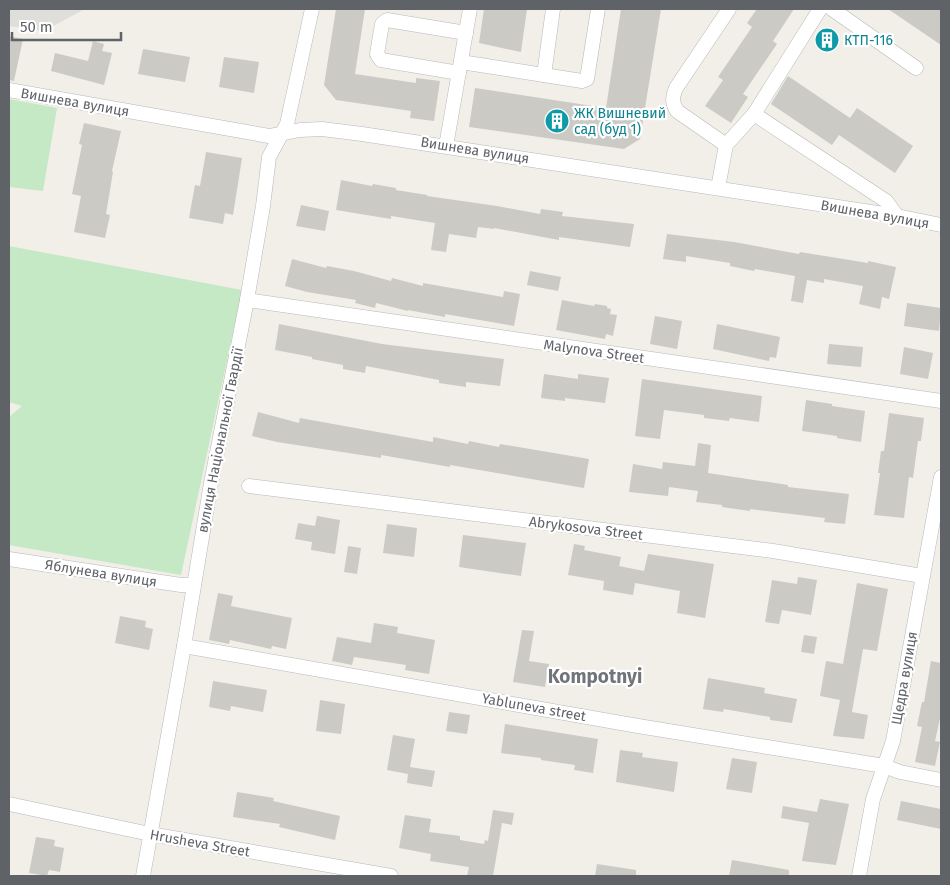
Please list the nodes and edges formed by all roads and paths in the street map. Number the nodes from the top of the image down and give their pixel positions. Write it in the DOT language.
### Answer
graph roads {
  1 [pos="312,9"];
  2 [pos="470,9"];
  3 [pos="553,9"];
  4 [pos="598,9"];
  5 [pos="729,9"];
  6 [pos="820,9"];
  7 [pos="832,9"];
  8 [pos="466,33"];
  9 [pos="460,67"];
  10 [pos="916,68"];
  11 [pos="544,75"];
  12 [pos="9,90"];
  13 [pos="754,114"];
  14 [pos="282,135"];
  15 [pos="446,146"];
  16 [pos="726,146"];
  17 [pos="718,188"];
  18 [pos="896,216"];
  19 [pos="941,225"];
  20 [pos="248,300"];
  21 [pos="941,401"];
  22 [pos="941,477"];
  23 [pos="249,486"];
  24 [pos="9,559"];
  25 [pos="922,576"];
  26 [pos="194,585"];
  27 [pos="184,646"];
  28 [pos="884,766"];
  29 [pos="941,780"];
  30 [pos="9,804"];
  31 [pos="150,834"];
  32 [pos="142,876"];
  33 [pos="392,876"];
  34 [pos="859,876"];
  1 -- 14 [label="street, вулиця Національної Гвардії"];
  2 -- 8 [label="street"];
  3 -- 11 [label="street"];
  4 -- 11 [label="street"];
  5 -- 16 [label="street"];
  6 -- 13 [label="street"];
  7 -- 10 [label="street"];
  8 -- 9 [label="street"];
  8 -- 9 [label="street"];
  9 -- 11 [label="street"];
  9 -- 15 [label="street"];
  12 -- 14 [label="street, Вишнева вулиця"];
  13 -- 16 [label="street"];
  13 -- 18 [label="street"];
  14 -- 15 [label="street, Вишнева вулиця"];
  14 -- 20 [label="street, вулиця Національної Гвардії"];
  15 -- 17 [label="street, Вишнева вулиця"];
  16 -- 17 [label="street"];
  17 -- 18 [label="street, Вишнева вулиця"];
  18 -- 19 [label="street, Вишнева вулиця"];
  20 -- 21 [label="street, Malynova Street"];
  20 -- 26 [label="street, вулиця Національної Гвардії"];
  22 -- 25 [label="street, Щедра вулиця"];
  23 -- 25 [label="street, Abrykosova Street"];
  24 -- 26 [label="street, Яблунева вулиця"];
  25 -- 28 [label="street, Щедра вулиця"];
  26 -- 27 [label="street, вулиця Національної Гвардії"];
  27 -- 28 [label="street, Yabluneva street"];
  27 -- 31 [label="street, вулиця Національної Гвардії"];
  28 -- 29 [label="street, Yabluneva street"];
  28 -- 34 [label="street, Щедра вулиця"];
  30 -- 31 [label="street, Hrusheva Street"];
  31 -- 32 [label="street, вулиця Національної Гвардії"];
  31 -- 33 [label="street, Hrusheva Street"];
}
